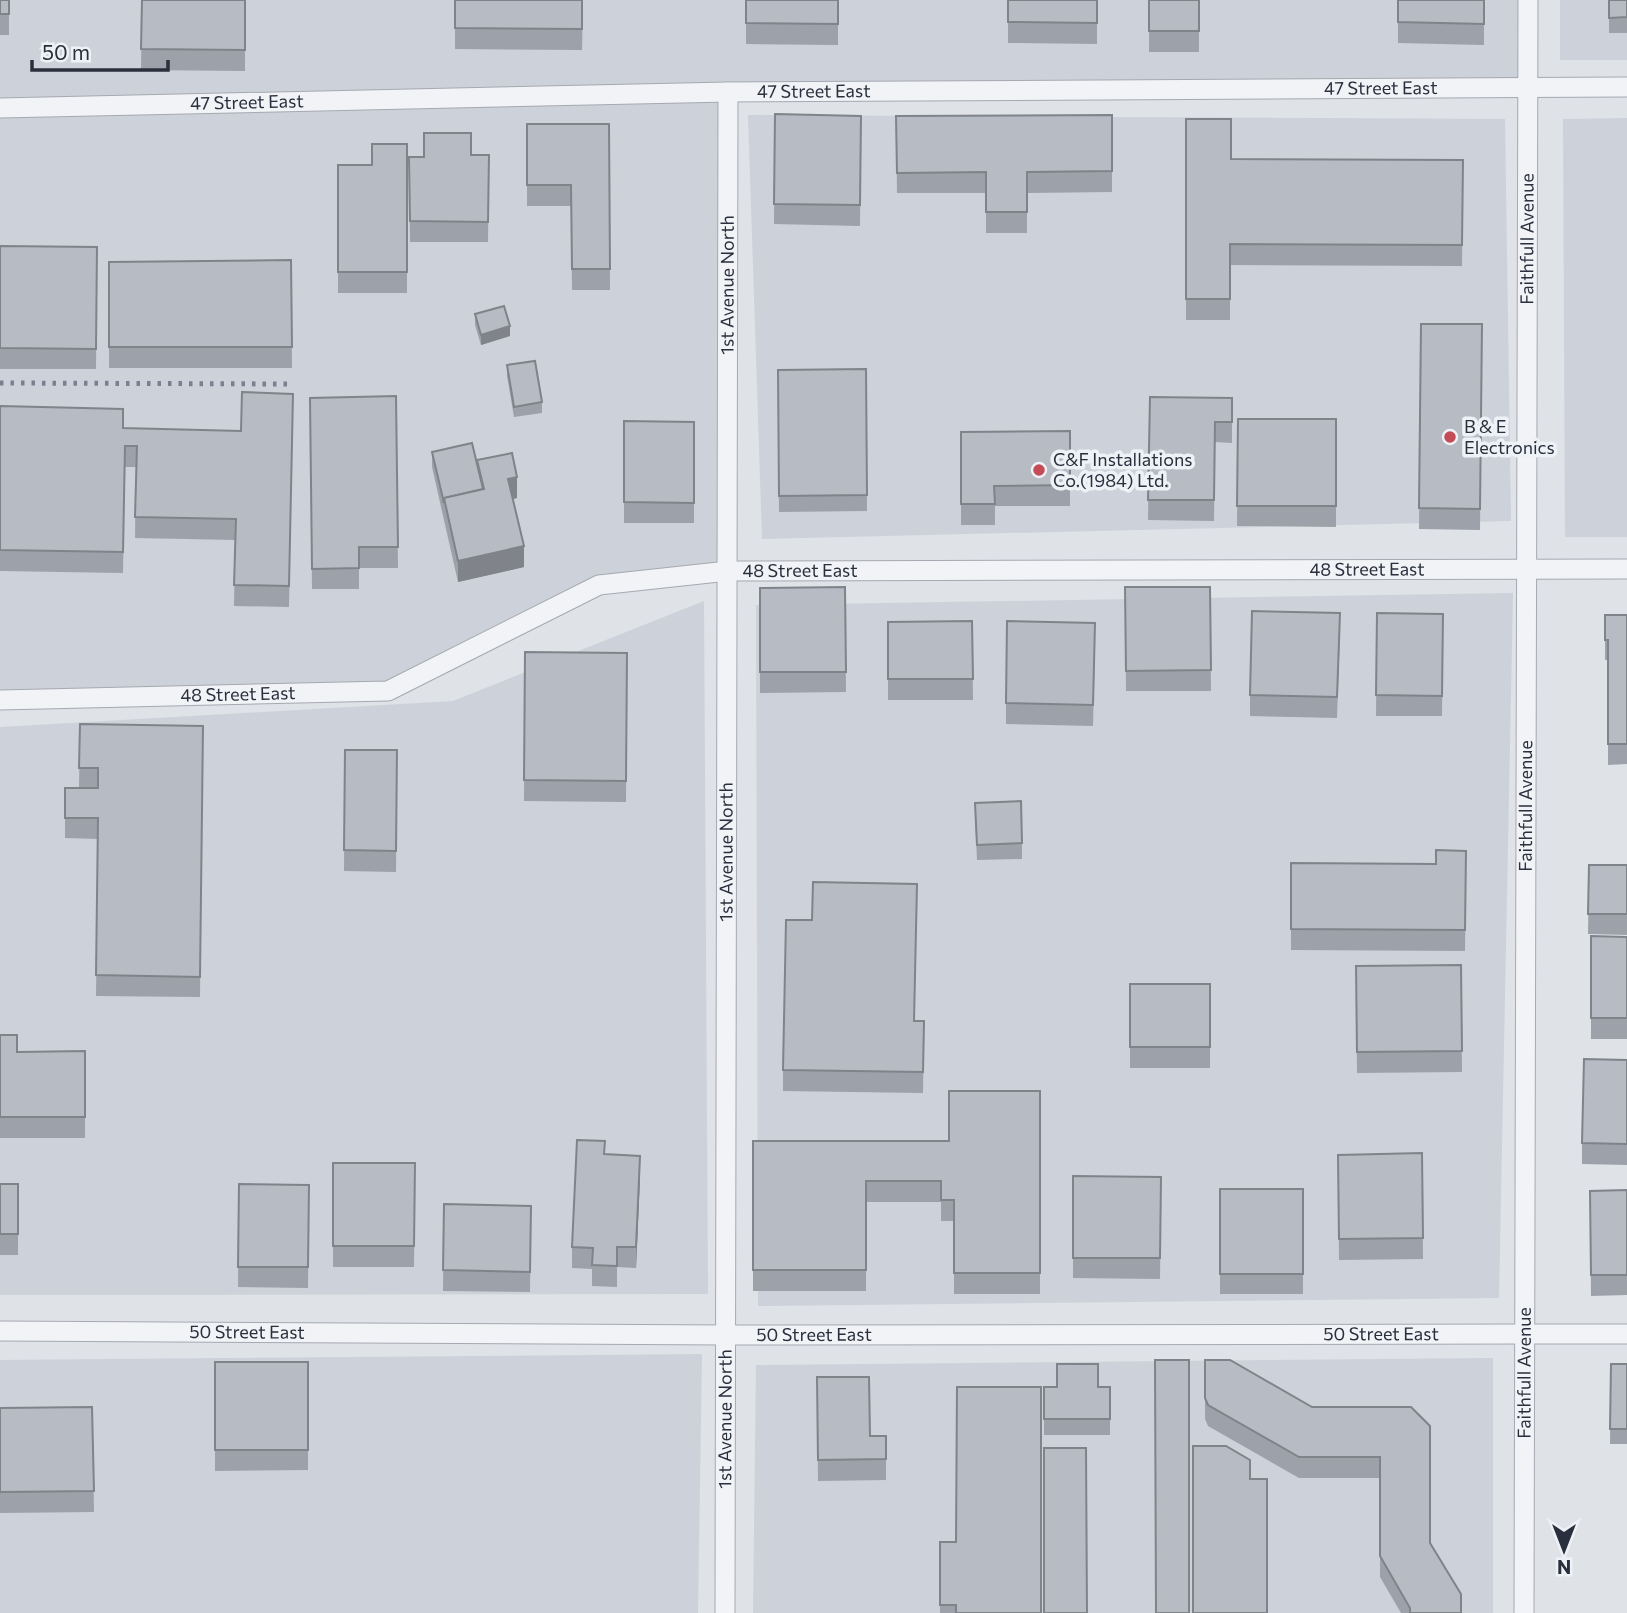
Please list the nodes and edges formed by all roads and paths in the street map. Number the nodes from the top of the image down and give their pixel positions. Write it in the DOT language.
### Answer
graph roads {
  1 [pos="1528,0"];
  2 [pos="1528,87"];
  3 [pos="1627,87"];
  4 [pos="728,92"];
  5 [pos="0,108"];
  6 [pos="1527,569"];
  7 [pos="1627,569"];
  8 [pos="728,571"];
  9 [pos="0,700"];
  10 [pos="0,1331"];
  11 [pos="1627,1334"];
  12 [pos="726,1335"];
  13 [pos="1525,1336"];
  14 [pos="725,1613"];
  15 [pos="1524,1613"];
  1 -- 2 [label="street, Faithfull Avenue"];
  2 -- 3 [label="street, 47 Street East"];
  2 -- 4 [label="street, 47 Street East"];
  2 -- 6 [label="street, Faithfull Avenue"];
  4 -- 5 [label="street, 47 Street East"];
  4 -- 8 [label="street, 1st Avenue North"];
  6 -- 7 [label="street, 48 Street East"];
  6 -- 8 [label="street, 48 Street East"];
  6 -- 13 [label="street, Faithfull Avenue"];
  8 -- 9 [label="street, 48 Street East"];
  8 -- 12 [label="street, 1st Avenue North"];
  10 -- 12 [label="street, 50 Street East"];
  11 -- 13 [label="street, 50 Street East"];
  12 -- 13 [label="street, 50 Street East"];
  12 -- 14 [label="street, 1st Avenue North"];
  13 -- 15 [label="street, Faithfull Avenue"];
}
